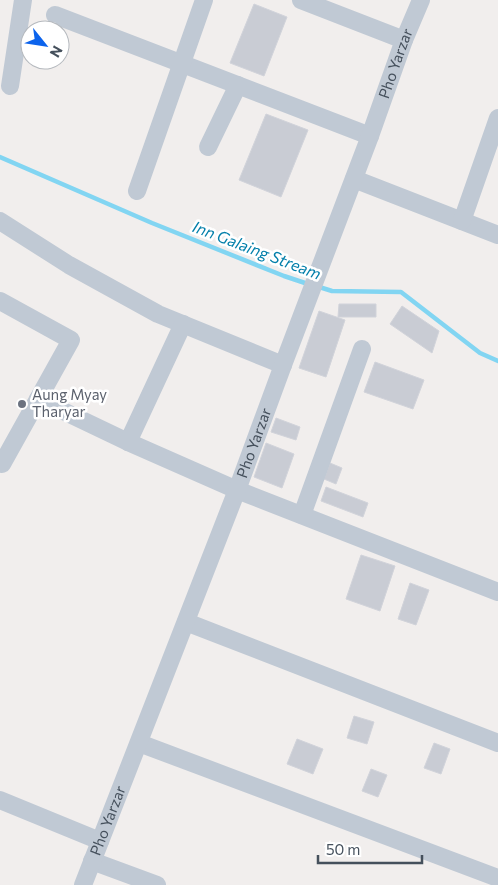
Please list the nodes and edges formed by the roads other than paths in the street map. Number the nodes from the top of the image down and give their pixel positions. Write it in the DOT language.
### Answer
graph roads {
  1 [pos="23,0"];
  2 [pos="204,0"];
  3 [pos="301,0"];
  4 [pos="421,0"];
  5 [pos="55,15"];
  6 [pos="404,40"];
  7 [pos="182,64"];
  8 [pos="238,85"];
  9 [pos="10,86"];
  10 [pos="498,118"];
  11 [pos="370,136"];
  12 [pos="208,148"];
  13 [pos="354,179"];
  14 [pos="136,191"];
  15 [pos="0,221"];
  16 [pos="462,221"];
  17 [pos="498,235"];
  18 [pos="0,301"];
  19 [pos="184,324"];
  20 [pos="362,349"];
  21 [pos="283,365"];
  22 [pos="38,399"];
  23 [pos="128,442"];
  24 [pos="0,463"];
  25 [pos="237,490"];
  26 [pos="302,515"];
  27 [pos="498,592"];
  28 [pos="186,622"];
  29 [pos="139,743"];
  30 [pos="498,743"];
  31 [pos="0,800"];
  32 [pos="100,841"];
  33 [pos="92,861"];
  34 [pos="498,878"];
  35 [pos="83,885"];
  36 [pos="157,885"];
  1 -- 9 [label="street"];
  2 -- 7 [label="street"];
  3 -- 6 [label="street"];
  4 -- 6 [label="street, Pho Yarzar"];
  5 -- 7 [label="street"];
  6 -- 11 [label="street, Pho Yarzar"];
  7 -- 8 [label="street"];
  7 -- 14 [label="street"];
  8 -- 11 [label="street"];
  8 -- 12 [label="street"];
  10 -- 16 [label="street"];
  11 -- 13 [label="street, Pho Yarzar"];
  13 -- 16 [label="street"];
  13 -- 21 [label="street, Pho Yarzar"];
  15 -- 19 [label="street"];
  16 -- 17 [label="street"];
  18 -- 22 [label="street"];
  19 -- 21 [label="street"];
  19 -- 23 [label="street"];
  20 -- 26 [label="street"];
  21 -- 25 [label="street, Pho Yarzar"];
  22 -- 23 [label="street"];
  22 -- 24 [label="street"];
  23 -- 25 [label="street"];
  25 -- 26 [label="street"];
  25 -- 28 [label="street, Pho Yarzar"];
  26 -- 27 [label="street"];
  28 -- 29 [label="street, Pho Yarzar"];
  28 -- 30 [label="street"];
  29 -- 32 [label="street, Pho Yarzar"];
  29 -- 34 [label="street"];
  31 -- 32 [label="street"];
  32 -- 33 [label="street, Pho Yarzar"];
  33 -- 35 [label="street, Pho Yarzar"];
  33 -- 36 [label="street"];
}
